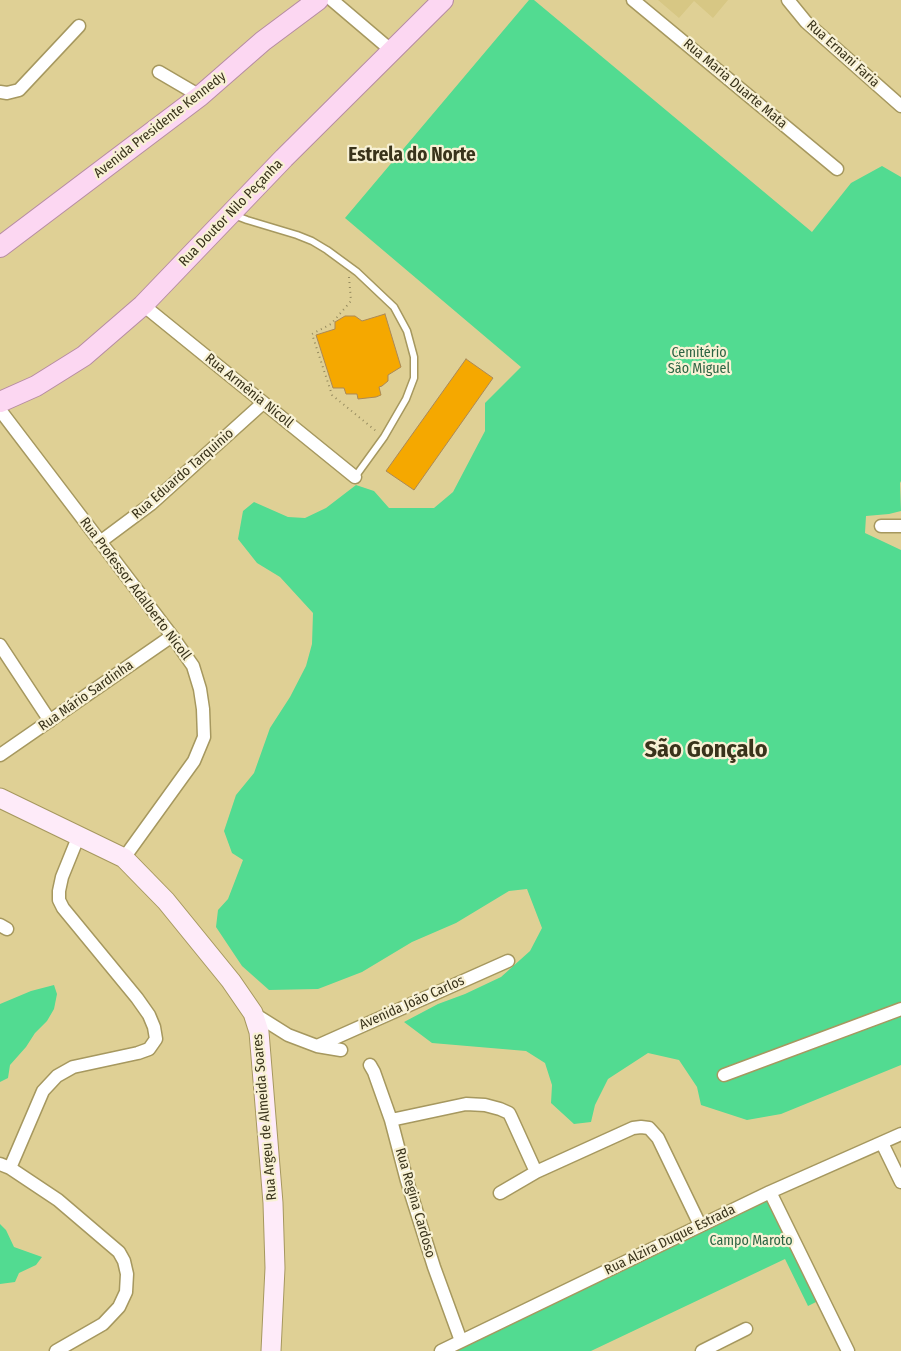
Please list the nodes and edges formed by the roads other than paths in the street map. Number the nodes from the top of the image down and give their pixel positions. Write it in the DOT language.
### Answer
graph roads {
  1 [pos="318,0"];
  2 [pos="332,0"];
  3 [pos="443,0"];
  4 [pos="633,0"];
  5 [pos="788,0"];
  6 [pos="79,26"];
  7 [pos="392,52"];
  8 [pos="159,72"];
  9 [pos="0,92"];
  10 [pos="200,96"];
  11 [pos="901,106"];
  12 [pos="837,169"];
  13 [pos="230,213"];
  14 [pos="0,247"];
  15 [pos="143,305"];
  16 [pos="0,402"];
  17 [pos="263,403"];
  18 [pos="0,410"];
  19 [pos="355,477"];
  20 [pos="881,526"];
  21 [pos="901,526"];
  22 [pos="100,542"];
  23 [pos="172,636"];
  24 [pos="0,645"];
  25 [pos="50,721"];
  26 [pos="0,755"];
  27 [pos="0,798"];
  28 [pos="79,835"];
  29 [pos="124,858"];
  30 [pos="508,961"];
  31 [pos="901,1009"];
  32 [pos="253,1013"];
  33 [pos="317,1046"];
  34 [pos="341,1050"];
  35 [pos="370,1064"];
  36 [pos="724,1075"];
  37 [pos="391,1120"];
  38 [pos="901,1134"];
  39 [pos="882,1143"];
  40 [pos="5,1166"];
  41 [pos="536,1172"];
  42 [pos="901,1182"];
  43 [pos="770,1192"];
  44 [pos="500,1193"];
  45 [pos="700,1225"];
  46 [pos="746,1330"];
  47 [pos="461,1341"];
  48 [pos="56,1351"];
  49 [pos="271,1351"];
  50 [pos="441,1351"];
  51 [pos="702,1351"];
  52 [pos="848,1351"];
  1 -- 10 [label="main road, Avenida Presidente Kennedy"];
  2 -- 7 [label="street"];
  3 -- 7 [label="main road, Rua Doutor Nilo Peçanha"];
  4 -- 12 [label="street, Rua Maria Duarte Mata"];
  5 -- 11 [label="street, Rua Ernani Faria"];
  6 -- 9 [label="street"];
  7 -- 13 [label="main road, Rua Doutor Nilo Peçanha"];
  8 -- 10 [label="street"];
  10 -- 14 [label="main road, Avenida Presidente Kennedy"];
  13 -- 15 [label="main road, Rua Doutor Nilo Peçanha"];
  13 -- 19 [label="lane"];
  15 -- 16 [label="main road, Rua Doutor Nilo Peçanha"];
  15 -- 17 [label="street, Rua Armênia Nicoll"];
  17 -- 19 [label="street, Rua Armênia Nicoll"];
  17 -- 22 [label="street, Rua Eduardo Tarquinio"];
  18 -- 22 [label="street, Rua Professor Adalberto Nicoll"];
  20 -- 21 [label="street"];
  22 -- 23 [label="street, Rua Professor Adalberto Nicoll"];
  23 -- 25 [label="street, Rua Mário Sardinha"];
  23 -- 29 [label="street, Rua Professor Adalberto Nicoll"];
  24 -- 25 [label="street"];
  25 -- 26 [label="street, Rua Mário Sardinha"];
  27 -- 28 [label="street, Rua Argeu de Almeida Soares"];
  28 -- 29 [label="street, Rua Argeu de Almeida Soares"];
  28 -- 40 [label="street"];
  29 -- 32 [label="street, Rua Argeu de Almeida Soares"];
  30 -- 33 [label="street, Avenida João Carlos"];
  31 -- 36 [label="street"];
  32 -- 33 [label="street"];
  32 -- 49 [label="street, Rua Argeu de Almeida Soares"];
  33 -- 34 [label="street"];
  35 -- 37 [label="street, Rua Regina Cardoso"];
  37 -- 41 [label="street"];
  37 -- 47 [label="street, Rua Regina Cardoso"];
  38 -- 39 [label="street, Rua Alzira Duque Estrada"];
  39 -- 42 [label="street"];
  39 -- 43 [label="street, Rua Alzira Duque Estrada"];
  40 -- 48 [label="street"];
  41 -- 44 [label="street"];
  41 -- 45 [label="street"];
  43 -- 45 [label="street, Rua Alzira Duque Estrada"];
  43 -- 52 [label="street"];
  45 -- 47 [label="street, Rua Alzira Duque Estrada"];
  46 -- 51 [label="street"];
  47 -- 50 [label="street, Rua Alzira Duque Estrada"];
}
